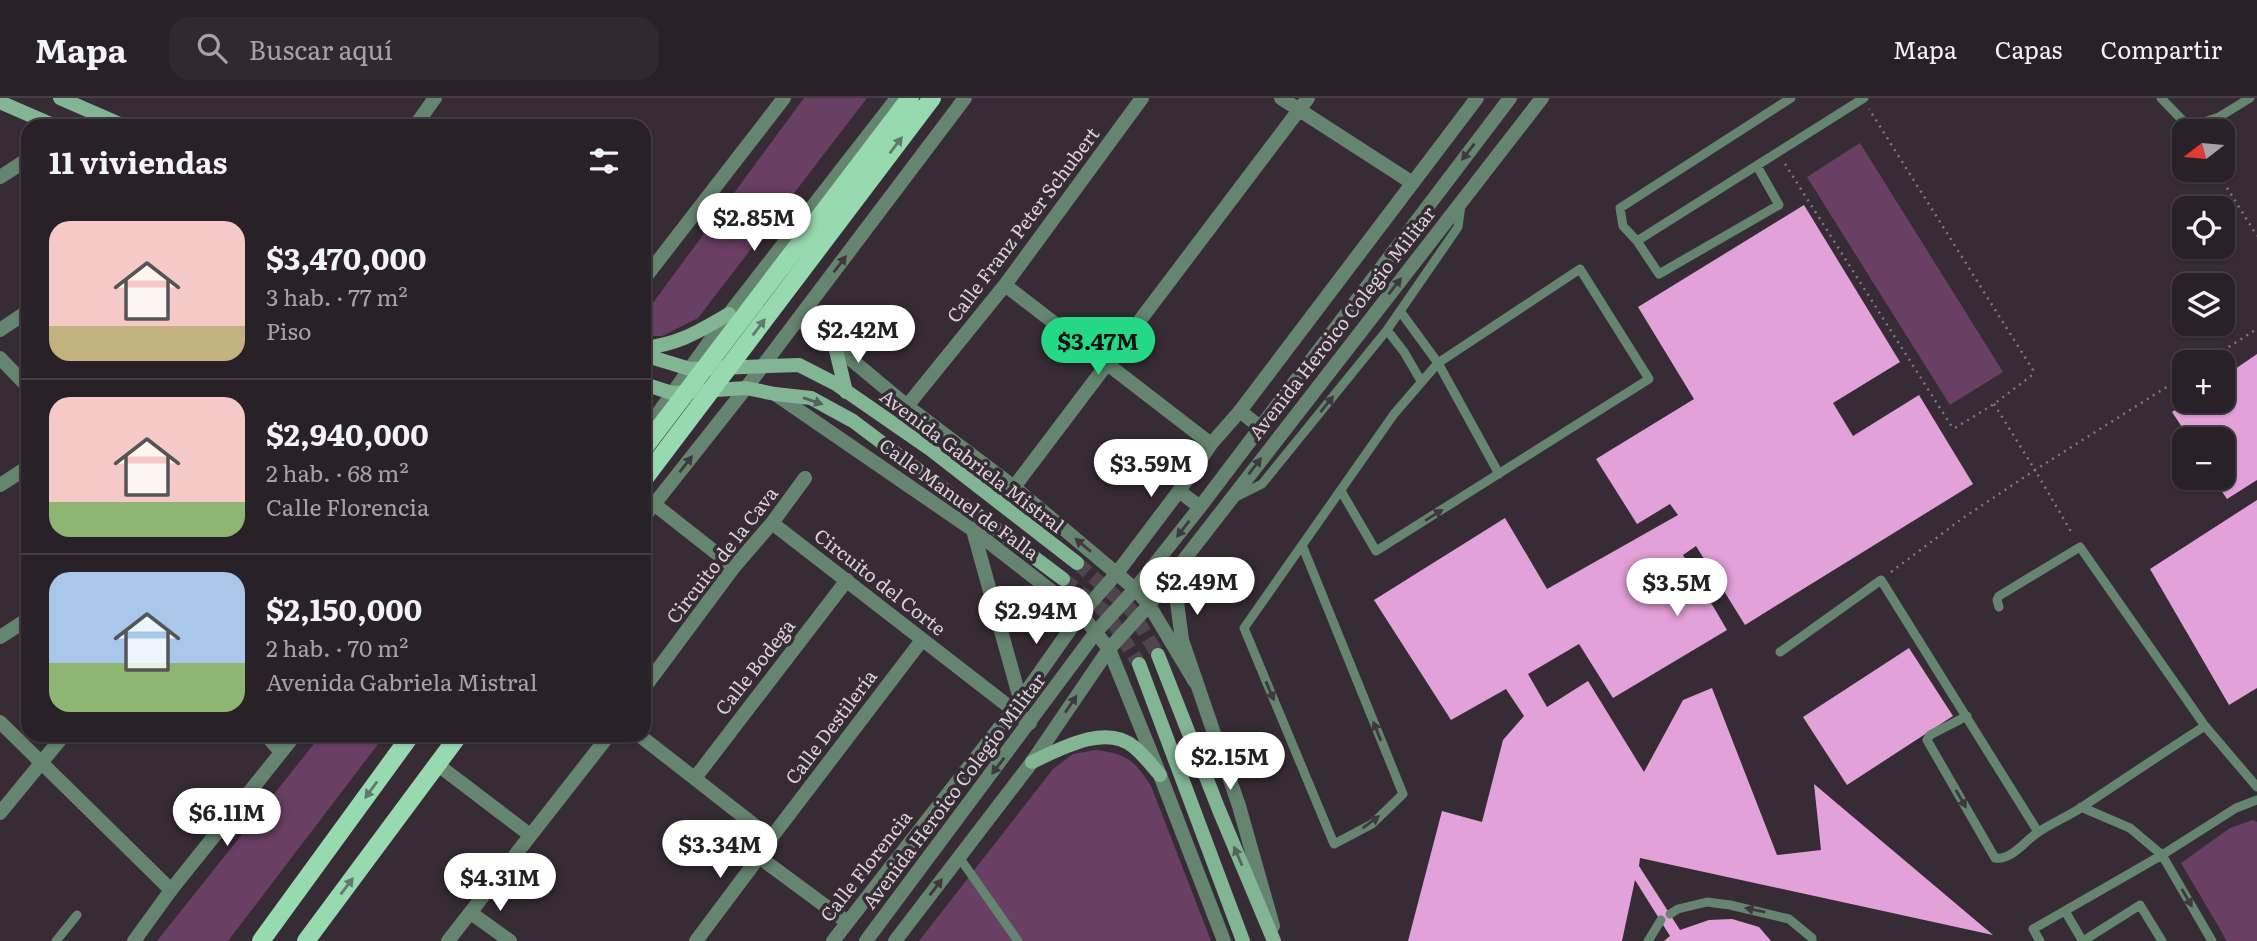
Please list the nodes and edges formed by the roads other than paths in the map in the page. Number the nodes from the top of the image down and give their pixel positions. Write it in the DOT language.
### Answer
graph roads {
  1 [pos="60,98"];
  2 [pos="435,98"];
  3 [pos="784,98"];
  4 [pos="897,98"];
  5 [pos="911,98"];
  6 [pos="932,98"];
  7 [pos="965,98"];
  8 [pos="1142,98"];
  9 [pos="1281,98"];
  10 [pos="1477,98"];
  11 [pos="1510,98"];
  12 [pos="1542,98"];
  13 [pos="1791,98"];
  14 [pos="2250,98"];
  15 [pos="1863,99"];
  16 [pos="2164,100"];
  17 [pos="1781,101"];
  18 [pos="0,102"];
  19 [pos="1303,104"];
  20 [pos="39,119"];
  21 [pos="108,119"];
  22 [pos="420,119"];
  23 [pos="21,164"];
  24 [pos="1757,166"];
  25 [pos="0,177"];
  26 [pos="1412,182"];
  27 [pos="1462,200"];
  28 [pos="1637,241"];
  29 [pos="651,270"];
  30 [pos="1005,285"];
  31 [pos="1400,311"];
  32 [pos="729,314"];
  33 [pos="21,316"];
  34 [pos="798,319"];
  35 [pos="0,330"];
  36 [pos="1387,330"];
  37 [pos="835,346"];
  38 [pos="651,347"];
  39 [pos="651,357"];
  40 [pos="0,358"];
  41 [pos="1108,362"];
  42 [pos="1438,363"];
  43 [pos="763,365"];
  44 [pos="690,369"];
  45 [pos="21,380"];
  46 [pos="1421,381"];
  47 [pos="651,386"];
  48 [pos="746,388"];
  49 [pos="672,393"];
  50 [pos="846,393"];
  51 [pos="775,394"];
  52 [pos="907,406"];
  53 [pos="1240,411"];
  54 [pos="651,423"];
  55 [pos="1261,428"];
  56 [pos="651,439"];
  57 [pos="1212,444"];
  58 [pos="651,470"];
  59 [pos="21,472"];
  60 [pos="1499,474"];
  61 [pos="805,478"];
  62 [pos="0,485"];
  63 [pos="1014,487"];
  64 [pos="1179,491"];
  65 [pos="1341,491"];
  66 [pos="1227,502"];
  67 [pos="654,503"];
  68 [pos="651,507"];
  69 [pos="1200,507"];
  70 [pos="772,523"];
  71 [pos="973,530"];
  72 [pos="1302,545"];
  73 [pos="1189,552"];
  74 [pos="1077,563"];
  75 [pos="734,567"];
  76 [pos="1117,573"];
  77 [pos="1063,579"];
  78 [pos="847,580"];
  79 [pos="1135,589"];
  80 [pos="1149,605"];
  81 [pos="1999,607"];
  82 [pos="1082,614"];
  83 [pos="21,624"];
  84 [pos="1096,632"];
  85 [pos="0,637"];
  86 [pos="922,640"];
  87 [pos="1109,649"];
  88 [pos="1780,652"];
  89 [pos="1158,655"];
  90 [pos="1139,664"];
  91 [pos="651,679"];
  92 [pos="1195,682"];
  93 [pos="1017,704"];
  94 [pos="1967,716"];
  95 [pos="0,722"];
  96 [pos="1030,723"];
  97 [pos="2205,726"];
  98 [pos="58,742"];
  99 [pos="272,742"];
  100 [pos="289,742"];
  101 [pos="406,742"];
  102 [pos="454,742"];
  103 [pos="603,742"];
  104 [pos="648,742"];
  105 [pos="281,752"];
  106 [pos="41,762"];
  107 [pos="1032,762"];
  108 [pos="438,765"];
  109 [pos="1160,775"];
  110 [pos="695,778"];
  111 [pos="2257,787"];
  112 [pos="2257,800"];
  113 [pos="2081,807"];
  114 [pos="0,813"];
  115 [pos="2038,832"];
  116 [pos="530,835"];
  117 [pos="771,838"];
  118 [pos="2162,855"];
  119 [pos="759,857"];
  120 [pos="959,857"];
  121 [pos="171,890"];
  122 [pos="2065,911"];
  123 [pos="471,913"];
  124 [pos="1670,914"];
  125 [pos="76,915"];
  126 [pos="1661,920"];
  127 [pos="847,922"];
  128 [pos="2082,940"];
  129 [pos="56,941"];
  130 [pos="134,941"];
  131 [pos="261,941"];
  132 [pos="306,941"];
  133 [pos="449,941"];
  134 [pos="510,941"];
  135 [pos="696,941"];
  136 [pos="833,941"];
  137 [pos="866,941"];
  138 [pos="895,941"];
  139 [pos="1018,941"];
  140 [pos="1224,941"];
  141 [pos="1243,941"];
  142 [pos="1276,941"];
  143 [pos="1648,941"];
  144 [pos="1812,941"];
  145 [pos="2040,941"];
  146 [pos="2162,941"];
  147 [pos="2212,941"];
  1 -- 21 [label="main road"];
  2 -- 22 [label="street"];
  3 -- 29 [label="street"];
  4 -- 32 [label="street"];
  5 -- 56 [label="main road, bridge"];
  58 -- 6 [label="main road, one-way, bridge"];
  34 -- 7 [label="street, one-way"];
  8 -- 30 [label="street, Calle Franz Peter Schubert"];
  9 -- 19 [label="street"];
  10 -- 26 [label="street, Avenida Heroico Colegio Militar"];
  11 -- 55 [label="street, Avenida Heroico Colegio Militar, one-way"];
  12 -- 27 [label="street, Avenida Heroico Colegio Militar"];
  13 -- 17 [label="lane"];
  14 -- 16 [label="lane"];
  15 -- 24 [label="lane"];
  17 -- 28 [label="lane"];
  18 -- 20 [label="main road"];
  19 -- 26 [label="street"];
  19 -- 41 [label="street"];
  23 -- 25 [label="street"];
  24 -- 28 [label="lane"];
  24 -- 28 [label="lane"];
  26 -- 53 [label="street, Avenida Heroico Colegio Militar"];
  27 -- 31 [label="lane"];
  66 -- 27 [label="street, Avenida Heroico Colegio Militar, one-way"];
  30 -- 41 [label="street"];
  30 -- 52 [label="street, Calle Franz Peter Schubert"];
  31 -- 36 [label="lane"];
  31 -- 42 [label="lane"];
  32 -- 38 [label="main road"];
  32 -- 44 [label="street"];
  33 -- 35 [label="street"];
  34 -- 37 [label="street, Calle Manuel de Falla"];
  34 -- 43 [label="street"];
  36 -- 46 [label="lane"];
  66 -- 36 [label="lane, one-way"];
  37 -- 50 [label="main road"];
  37 -- 52 [label="street, Calle Manuel de Falla"];
  39 -- 44 [label="main road, Avenida Gabriela Mistral"];
  40 -- 45 [label="street"];
  41 -- 57 [label="street"];
  41 -- 63 [label="street"];
  42 -- 46 [label="lane"];
  42 -- 60 [label="lane"];
  42 -- 60 [label="lane"];
  43 -- 44 [label="main road, Avenida Gabriela Mistral"];
  43 -- 48 [label="street"];
  43 -- 50 [label="main road, Avenida Gabriela Mistral"];
  44 -- 49 [label="street"];
  46 -- 65 [label="lane"];
  47 -- 49 [label="main road, Avenida Gabriela Mistral"];
  48 -- 49 [label="main road, Avenida Gabriela Mistral"];
  48 -- 51 [label="main road, Avenida Gabriela Mistral"];
  67 -- 48 [label="street, one-way"];
  49 -- 54 [label="street"];
  50 -- 74 [label="main road, Avenida Gabriela Mistral"];
  51 -- 71 [label="street, Calle Manuel de Falla"];
  51 -- 77 [label="main road, Avenida Gabriela Mistral, one-way"];
  52 -- 63 [label="street, Calle Manuel de Falla"];
  53 -- 55 [label="street"];
  53 -- 57 [label="street, Avenida Heroico Colegio Militar"];
  55 -- 69 [label="street, Avenida Heroico Colegio Militar"];
  57 -- 64 [label="street, Avenida Heroico Colegio Militar"];
  59 -- 62 [label="street"];
  65 -- 60 [label="lane, one-way"];
  61 -- 70 [label="street, Circuito de la Cava"];
  76 -- 63 [label="street, Calle Manuel de Falla, one-way"];
  64 -- 69 [label="street"];
  64 -- 76 [label="street, Avenida Heroico Colegio Militar"];
  65 -- 72 [label="lane"];
  66 -- 73 [label="street, Avenida Heroico Colegio Militar"];
  67 -- 68 [label="street"];
  67 -- 75 [label="street"];
  69 -- 79 [label="street, Avenida Heroico Colegio Militar, one-way"];
  70 -- 75 [label="street, Circuito de la Cava"];
  70 -- 78 [label="street, Circuito del Corte"];
  71 -- 82 [label="street, Calle Manuel de Falla"];
  71 -- 93 [label="street"];
  72 -- 72 [label="lane, one-way"];
  73 -- 80 [label="street, Avenida Heroico Colegio Militar"];
  73 -- 92 [label="street"];
  75 -- 91 [label="street, Circuito de la Cava"];
  76 -- 79 [label="street, Calle Manuel de Falla"];
  76 -- 82 [label="street, Avenida Heroico Colegio Militar"];
  78 -- 86 [label="street, Circuito del Corte"];
  78 -- 110 [label="street, Calle Bodega"];
  79 -- 80 [label="street, Calle Manuel de Falla"];
  79 -- 84 [label="street, Avenida Heroico Colegio Militar"];
  80 -- 87 [label="street, Avenida Heroico Colegio Militar"];
  80 -- 92 [label="street, Calle Manuel de Falla"];
  81 -- 97 [label="lane"];
  82 -- 84 [label="street, Calle Manuel de Falla"];
  82 -- 93 [label="street, Calle Florencia"];
  83 -- 85 [label="street"];
  84 -- 87 [label="street, Calle Manuel de Falla"];
  84 -- 96 [label="street, Avenida Heroico Colegio Militar"];
  86 -- 93 [label="street, Circuito del Corte"];
  86 -- 117 [label="street, Calle Destilería"];
  107 -- 87 [label="street, Avenida Heroico Colegio Militar, one-way"];
  87 -- 109 [label="street"];
  88 -- 94 [label="lane"];
  142 -- 89 [label="main road, one-way"];
  90 -- 141 [label="main road"];
  92 -- 142 [label="street"];
  93 -- 96 [label="street, Circuito del Corte"];
  93 -- 127 [label="street, Calle Florencia"];
  94 -- 115 [label="lane"];
  94 -- 115 [label="lane, one-way"];
  95 -- 106 [label="street"];
  96 -- 137 [label="street, Avenida Heroico Colegio Militar, one-way"];
  97 -- 111 [label="lane"];
  97 -- 113 [label="lane"];
  98 -- 106 [label="street"];
  99 -- 105 [label="street"];
  100 -- 105 [label="street"];
  101 -- 131 [label="main road, one-way"];
  102 -- 108 [label="main road"];
  103 -- 116 [label="street"];
  104 -- 110 [label="street"];
  105 -- 121 [label="street"];
  106 -- 114 [label="street"];
  106 -- 121 [label="street"];
  107 -- 109 [label="main road"];
  107 -- 120 [label="street, Avenida Heroico Colegio Militar"];
  108 -- 116 [label="street"];
  132 -- 108 [label="main road, one-way"];
  109 -- 140 [label="street"];
  110 -- 117 [label="street"];
  112 -- 118 [label="lane"];
  113 -- 115 [label="lane"];
  113 -- 118 [label="lane"];
  116 -- 123 [label="street"];
  117 -- 119 [label="street, Calle Destilería"];
  118 -- 122 [label="lane"];
  118 -- 147 [label="lane, one-way"];
  119 -- 127 [label="street"];
  119 -- 135 [label="street, Calle Destilería"];
  138 -- 120 [label="street, Avenida Heroico Colegio Militar, one-way"];
  120 -- 139 [label="lane"];
  121 -- 130 [label="street"];
  122 -- 128 [label="lane"];
  122 -- 145 [label="lane"];
  123 -- 133 [label="street"];
  123 -- 134 [label="street"];
  144 -- 124 [label="lane, one-way"];
  125 -- 129 [label="lane"];
  126 -- 143 [label="lane"];
  127 -- 136 [label="street, Calle Florencia"];
  128 -- 146 [label="lane"];
}
